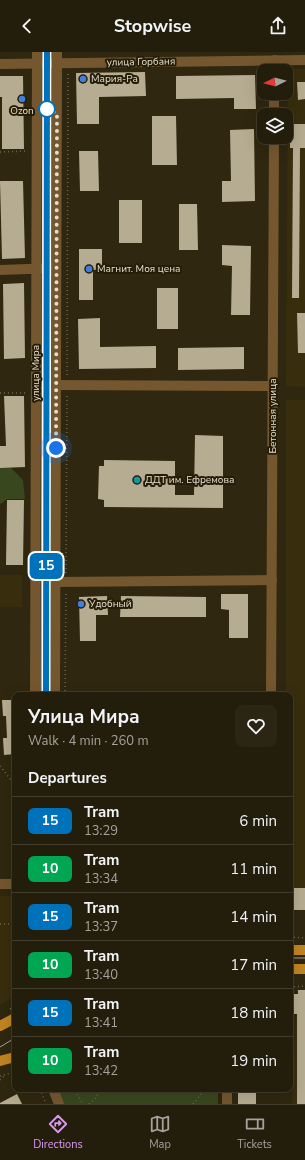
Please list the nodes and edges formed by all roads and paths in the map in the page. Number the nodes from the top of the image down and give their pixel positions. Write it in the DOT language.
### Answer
graph roads {
  1 [pos="37,52"];
  2 [pos="57,52"];
  3 [pos="275,60"];
  4 [pos="305,60"];
  5 [pos="0,64"];
  6 [pos="37,64"];
  7 [pos="57,64"];
  8 [pos="275,64"];
  9 [pos="68,72"];
  10 [pos="274,144"];
  11 [pos="30,151"];
  12 [pos="0,152"];
  13 [pos="56,268"];
  14 [pos="36,269"];
  15 [pos="0,270"];
  16 [pos="56,385"];
  17 [pos="67,385"];
  18 [pos="273,386"];
  19 [pos="0,393"];
  20 [pos="30,393"];
  21 [pos="272,580"];
  22 [pos="55,582"];
  23 [pos="66,582"];
  24 [pos="35,692"];
  25 [pos="55,692"];
  26 [pos="65,692"];
  27 [pos="271,692"];
  28 [pos="0,766"];
  29 [pos="12,781"];
  30 [pos="0,884"];
  31 [pos="12,884"];
  32 [pos="0,924"];
  33 [pos="12,924"];
  34 [pos="293,937"];
  35 [pos="305,938"];
  36 [pos="293,950"];
  37 [pos="305,950"];
  38 [pos="293,969"];
  39 [pos="305,969"];
  40 [pos="305,986"];
  41 [pos="293,987"];
  42 [pos="12,1020"];
  43 [pos="0,1026"];
  44 [pos="12,1058"];
  45 [pos="0,1061"];
  46 [pos="12,1073"];
  47 [pos="5,1074"];
  48 [pos="0,1076"];
  49 [pos="0,1080"];
  50 [pos="41,1092"];
  51 [pos="54,1092"];
  52 [pos="74,1092"];
  53 [pos="98,1092"];
  54 [pos="202,1092"];
  55 [pos="227,1092"];
  56 [pos="46,1104"];
  57 [pos="59,1104"];
  58 [pos="83,1104"];
  59 [pos="89,1104"];
  60 [pos="194,1104"];
  61 [pos="227,1104"];
  1 -- 6 [label="street, улица Мира"];
  2 -- 7 [label="street, улица Мира"];
  3 -- 4 [label="street, улица Горбаня"];
  3 -- 7 [label="street, улица Горбаня"];
  3 -- 8 [label="street"];
  5 -- 6 [label="street, улица Горбаня"];
  6 -- 7 [label="street, улица Горбаня"];
  6 -- 14 [label="street, улица Мира"];
  7 -- 13 [label="street, улица Мира"];
  9 -- 17 [label="path"];
  10 -- 18 [label="street, Бетонная улица"];
  11 -- 12 [label="path"];
  13 -- 14 [label="street"];
  13 -- 16 [label="street, улица Мира"];
  14 -- 15 [label="street"];
  14 -- 24 [label="street, улица Мира"];
  16 -- 17 [label="street"];
  16 -- 22 [label="street, улица Мира"];
  17 -- 18 [label="street"];
  17 -- 23 [label="path"];
  18 -- 21 [label="street, Бетонная улица"];
  19 -- 20 [label="path"];
  21 -- 23 [label="street"];
  21 -- 27 [label="street, Бетонная улица"];
  22 -- 23 [label="street"];
  22 -- 25 [label="street, улица Мира"];
  23 -- 26 [label="path"];
  28 -- 29 [label="path"];
  30 -- 31 [label="street"];
  32 -- 33 [label="path"];
  34 -- 35 [label="path"];
  36 -- 37 [label="main road"];
  38 -- 39 [label="main road"];
  40 -- 41 [label="path"];
  42 -- 43 [label="main road"];
  44 -- 45 [label="main road"];
  46 -- 47 [label="path"];
  47 -- 48 [label="path"];
  47 -- 49 [label="path"];
  50 -- 56 [label="path"];
  51 -- 57 [label="street"];
  52 -- 58 [label="path"];
  53 -- 59 [label="path"];
  54 -- 60 [label="path"];
  55 -- 61 [label="street"];
}
